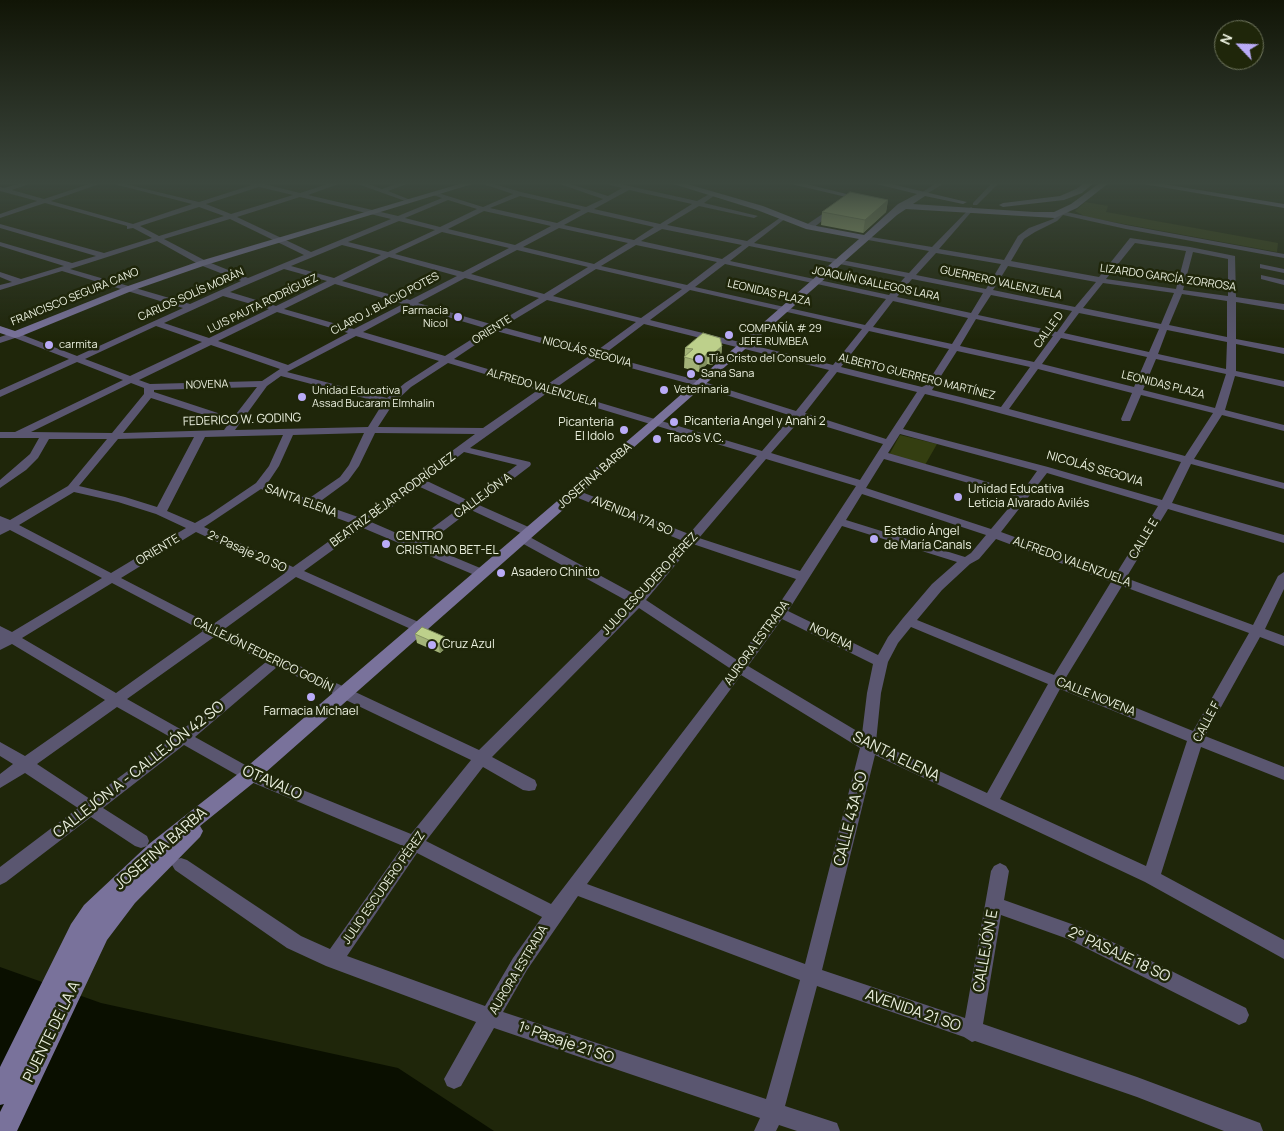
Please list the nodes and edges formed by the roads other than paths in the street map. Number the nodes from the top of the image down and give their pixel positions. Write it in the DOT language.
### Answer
graph roads {
  1 [pos="31,235"];
  2 [pos="149,235"];
  3 [pos="171,235"];
  4 [pos="266,235"];
  5 [pos="294,235"];
  6 [pos="357,235"];
  7 [pos="430,235"];
  8 [pos="466,235"];
  9 [pos="538,235"];
  10 [pos="601,235"];
  11 [pos="646,235"];
  12 [pos="705,235"];
  13 [pos="758,235"];
  14 [pos="851,235"];
  15 [pos="872,235"];
  16 [pos="946,235"];
  17 [pos="1025,235"];
  18 [pos="1164,235"];
  19 [pos="868,238"];
  20 [pos="158,239"];
  21 [pos="276,240"];
  22 [pos="340,242"];
  23 [pos="634,242"];
  24 [pos="747,243"];
  25 [pos="0,244"];
  26 [pos="516,247"];
  27 [pos="1190,249"];
  28 [pos="932,250"];
  29 [pos="310,255"];
  30 [pos="390,255"];
  31 [pos="105,256"];
  32 [pos="1284,256"];
  33 [pos="722,262"];
  34 [pos="840,262"];
  35 [pos="202,263"];
  36 [pos="1007,264"];
  37 [pos="73,266"];
  38 [pos="283,266"];
  39 [pos="1263,266"];
  40 [pos="596,267"];
  41 [pos="63,269"];
  42 [pos="1284,271"];
  43 [pos="0,274"];
  44 [pos="463,274"];
  45 [pos="910,276"];
  46 [pos="1264,278"];
  47 [pos="1100,280"];
  48 [pos="248,281"];
  49 [pos="22,282"];
  50 [pos="335,282"];
  51 [pos="817,282"];
  52 [pos="1284,283"];
  53 [pos="689,287"];
  54 [pos="0,288"];
  55 [pos="131,288"];
  56 [pos="223,292"];
  57 [pos="990,292"];
  58 [pos="1179,292"];
  59 [pos="546,297"];
  60 [pos="891,298"];
  61 [pos="1233,299"];
  62 [pos="411,303"];
  63 [pos="190,307"];
  64 [pos="1284,307"];
  65 [pos="278,310"];
  66 [pos="786,310"];
  67 [pos="1077,310"];
  68 [pos="974,317"];
  69 [pos="644,320"];
  70 [pos="156,323"];
  71 [pos="495,328"];
  72 [pos="867,328"];
  73 [pos="1165,328"];
  74 [pos="0,329"];
  75 [pos="355,333"];
  76 [pos="15,335"];
  77 [pos="1059,335"];
  78 [pos="0,340"];
  79 [pos="212,342"];
  80 [pos="1233,342"];
  81 [pos="744,346"];
  82 [pos="954,348"];
  83 [pos="1284,351"];
  84 [pos="598,354"];
  85 [pos="1153,356"];
  86 [pos="77,360"];
  87 [pos="444,361"];
  88 [pos="1037,366"];
  89 [pos="834,368"];
  90 [pos="284,371"];
  91 [pos="1231,373"];
  92 [pos="132,381"];
  93 [pos="264,384"];
  94 [pos="701,384"];
  95 [pos="1284,384"];
  96 [pos="547,389"];
  97 [pos="149,390"];
  98 [pos="923,390"];
  99 [pos="1139,392"];
  100 [pos="0,394"];
  101 [pos="389,402"];
  102 [pos="1003,411"];
  103 [pos="1218,412"];
  104 [pos="799,414"];
  105 [pos="1126,419"];
  106 [pos="235,422"];
  107 [pos="657,422"];
  108 [pos="1284,428"];
  109 [pos="371,430"];
  110 [pos="290,431"];
  111 [pos="485,431"];
  112 [pos="228,432"];
  113 [pos="202,433"];
  114 [pos="0,435"];
  115 [pos="17,435"];
  116 [pos="46,435"];
  117 [pos="115,436"];
  118 [pos="889,443"];
  119 [pos="463,449"];
  120 [pos="765,453"];
  121 [pos="1188,459"];
  122 [pos="1044,469"];
  123 [pos="419,482"];
  124 [pos="0,485"];
  125 [pos="260,486"];
  126 [pos="860,486"];
  127 [pos="1284,486"];
  128 [pos="72,488"];
  129 [pos="575,493"];
  130 [pos="1025,496"];
  131 [pos="308,504"];
  132 [pos="1165,504"];
  133 [pos="470,506"];
  134 [pos="160,512"];
  135 [pos="838,521"];
  136 [pos="362,523"];
  137 [pos="4,526"];
  138 [pos="194,528"];
  139 [pos="994,534"];
  140 [pos="525,535"];
  141 [pos="1284,539"];
  142 [pos="692,540"];
  143 [pos="417,545"];
  144 [pos="966,561"];
  145 [pos="293,572"];
  146 [pos="481,573"];
  147 [pos="1284,576"];
  148 [pos="804,577"];
  149 [pos="111,578"];
  150 [pos="1120,579"];
  151 [pos="638,601"];
  152 [pos="780,613"];
  153 [pos="908,621"];
  154 [pos="418,627"];
  155 [pos="213,631"];
  156 [pos="1257,631"];
  157 [pos="4,638"];
  158 [pos="1284,641"];
  159 [pos="276,661"];
  160 [pos="881,662"];
  161 [pos="740,668"];
  162 [pos="1057,681"];
  163 [pos="342,693"];
  164 [pos="115,699"];
  165 [pos="184,737"];
  166 [pos="1196,738"];
  167 [pos="868,745"];
  168 [pos="0,748"];
  169 [pos="481,758"];
  170 [pos="25,764"];
  171 [pos="250,774"];
  172 [pos="1284,774"];
  173 [pos="0,782"];
  174 [pos="529,786"];
  175 [pos="990,802"];
  176 [pos="90,808"];
  177 [pos="141,841"];
  178 [pos="414,843"];
  179 [pos="181,865"];
  180 [pos="1000,871"];
  181 [pos="0,877"];
  182 [pos="1151,877"];
  183 [pos="574,887"];
  184 [pos="994,904"];
  185 [pos="554,914"];
  186 [pos="89,932"];
  187 [pos="1284,950"];
  188 [pos="333,960"];
  189 [pos="812,975"];
  190 [pos="1239,1015"];
  191 [pos="490,1017"];
  192 [pos="972,1032"];
  193 [pos="454,1079"];
  194 [pos="0,1093"];
  195 [pos="769,1122"];
  196 [pos="4,1131"];
  197 [pos="829,1131"];
  198 [pos="1252,1131"];
  1 -- 31 [label="street"];
  2 -- 20 [label="street"];
  3 -- 20 [label="street"];
  4 -- 21 [label="street"];
  5 -- 21 [label="street, FRANCISCO SEGURA CANO"];
  6 -- 22 [label="street, CARLOS SOLÍS MORÁN"];
  7 -- 30 [label="street, LUIS PAUTA RODRÍGUEZ"];
  8 -- 26 [label="street, LEONIDAS PLAZA"];
  9 -- 26 [label="street, CLARO J. BLACIO POTES"];
  10 -- 23 [label="street, JOAQUÍN GALLEGOS LARA"];
  11 -- 23 [label="street, ORIENTE"];
  12 -- 24 [label="street, GUERRERO VALENZUELA"];
  13 -- 24 [label="street, BEATRIZ BÉJAR RODRÍGUEZ"];
  14 -- 19 [label="street, LIZARDO GARCÍA ZORROSA"];
  15 -- 19 [label="street, JOSEFINA BARBA"];
  16 -- 28 [label="street, JULIO ESCUDERO PÉREZ"];
  17 -- 36 [label="street, AURORA ESTRADA"];
  18 -- 32 [label="street"];
  19 -- 28 [label="street, LIZARDO GARCÍA ZORROSA"];
  19 -- 34 [label="street, JOSEFINA BARBA"];
  20 -- 31 [label="street"];
  20 -- 35 [label="street"];
  21 -- 29 [label="street"];
  21 -- 35 [label="street, FRANCISCO SEGURA CANO"];
  22 -- 29 [label="street, CARLOS SOLÍS MORÁN"];
  22 -- 30 [label="street, ALBERTO GUERRERO MARTÍNEZ"];
  23 -- 33 [label="street, JOAQUÍN GALLEGOS LARA"];
  23 -- 40 [label="street, ORIENTE"];
  24 -- 33 [label="street, BEATRIZ BÉJAR RODRÍGUEZ"];
  24 -- 34 [label="street, GUERRERO VALENZUELA"];
  25 -- 37 [label="street"];
  26 -- 40 [label="street, LEONIDAS PLAZA"];
  26 -- 44 [label="street, CLARO J. BLACIO POTES"];
  27 -- 47 [label="street, CALLE D"];
  27 -- 58 [label="street"];
  27 -- 61 [label="street, CALLE E"];
  28 -- 36 [label="street, LIZARDO GARCÍA ZORROSA"];
  28 -- 45 [label="street, JULIO ESCUDERO PÉREZ"];
  29 -- 38 [label="street, CARLOS SOLÍS MORÁN"];
  30 -- 44 [label="street, ALBERTO GUERRERO MARTÍNEZ"];
  30 -- 50 [label="street, LUIS PAUTA RODRÍGUEZ"];
  31 -- 37 [label="street"];
  33 -- 51 [label="street, JOAQUÍN GALLEGOS LARA"];
  33 -- 53 [label="street, BEATRIZ BÉJAR RODRÍGUEZ"];
  34 -- 45 [label="street, GUERRERO VALENZUELA"];
  34 -- 51 [label="street, JOSEFINA BARBA"];
  35 -- 48 [label="street"];
  35 -- 55 [label="street, FRANCISCO SEGURA CANO"];
  36 -- 47 [label="street, LIZARDO GARCÍA ZORROSA"];
  36 -- 57 [label="street, AURORA ESTRADA"];
  37 -- 41 [label="street"];
  38 -- 48 [label="street, CARLOS SOLÍS MORÁN"];
  38 -- 50 [label="street, NICOLÁS SEGOVIA"];
  39 -- 42 [label="street"];
  40 -- 53 [label="street, LEONIDAS PLAZA"];
  40 -- 59 [label="street, ORIENTE"];
  41 -- 49 [label="street"];
  41 -- 55 [label="street"];
  43 -- 49 [label="street"];
  44 -- 59 [label="street, ALBERTO GUERRERO MARTÍNEZ"];
  44 -- 62 [label="street, CLARO J. BLACIO POTES"];
  45 -- 57 [label="street, GUERRERO VALENZUELA"];
  45 -- 60 [label="street, JULIO ESCUDERO PÉREZ"];
  46 -- 52 [label="street"];
  47 -- 58 [label="street, LIZARDO GARCÍA ZORROSA"];
  47 -- 67 [label="street, CALLE D"];
  48 -- 56 [label="street, CARLOS SOLÍS MORÁN"];
  49 -- 54 [label="street"];
  50 -- 62 [label="street, NICOLÁS SEGOVIA"];
  50 -- 65 [label="street, LUIS PAUTA RODRÍGUEZ"];
  51 -- 60 [label="street, JOAQUÍN GALLEGOS LARA"];
  51 -- 66 [label="street, JOSEFINA BARBA"];
  53 -- 66 [label="street, LEONIDAS PLAZA"];
  53 -- 69 [label="street, BEATRIZ BÉJAR RODRÍGUEZ"];
  55 -- 63 [label="street"];
  55 -- 76 [label="street, FRANCISCO SEGURA CANO"];
  56 -- 63 [label="street, CARLOS SOLÍS MORÁN"];
  56 -- 65 [label="street, ALFREDO VALENZUELA"];
  57 -- 67 [label="street, GUERRERO VALENZUELA"];
  57 -- 68 [label="street, AURORA ESTRADA"];
  58 -- 61 [label="street, LIZARDO GARCÍA ZORROSA"];
  58 -- 73 [label="street"];
  59 -- 69 [label="street, ALBERTO GUERRERO MARTÍNEZ"];
  59 -- 71 [label="street, ORIENTE"];
  60 -- 68 [label="street, JOAQUÍN GALLEGOS LARA"];
  60 -- 72 [label="street, JULIO ESCUDERO PÉREZ"];
  61 -- 64 [label="street, LIZARDO GARCÍA ZORROSA"];
  61 -- 80 [label="street, CALLE E"];
  62 -- 71 [label="street, NICOLÁS SEGOVIA"];
  62 -- 75 [label="street, CLARO J. BLACIO POTES"];
  63 -- 70 [label="street, CARLOS SOLÍS MORÁN"];
  65 -- 75 [label="street, ALFREDO VALENZUELA"];
  65 -- 79 [label="street, LUIS PAUTA RODRÍGUEZ"];
  66 -- 72 [label="street, LEONIDAS PLAZA"];
  66 -- 81 [label="street, JOSEFINA BARBA"];
  67 -- 73 [label="street, GUERRERO VALENZUELA"];
  67 -- 77 [label="street, CALLE D"];
  68 -- 77 [label="street, JOAQUÍN GALLEGOS LARA"];
  68 -- 82 [label="street, AURORA ESTRADA"];
  69 -- 81 [label="street, ALBERTO GUERRERO MARTÍNEZ"];
  69 -- 84 [label="street, BEATRIZ BÉJAR RODRÍGUEZ"];
  70 -- 79 [label="street"];
  70 -- 86 [label="street, CARLOS SOLÍS MORÁN"];
  71 -- 84 [label="street, NICOLÁS SEGOVIA"];
  71 -- 87 [label="street, ORIENTE"];
  72 -- 82 [label="street, LEONIDAS PLAZA"];
  72 -- 89 [label="street, JULIO ESCUDERO PÉREZ"];
  73 -- 80 [label="street, GUERRERO VALENZUELA"];
  73 -- 85 [label="street"];
  74 -- 76 [label="street"];
  75 -- 87 [label="street, ALFREDO VALENZUELA"];
  75 -- 90 [label="street, CLARO J. BLACIO POTES"];
  76 -- 78 [label="street, FRANCISCO SEGURA CANO"];
  76 -- 86 [label="street"];
  77 -- 85 [label="street, JOAQUÍN GALLEGOS LARA"];
  77 -- 88 [label="street, CALLE D"];
  79 -- 90 [label="street"];
  79 -- 92 [label="street, LUIS PAUTA RODRÍGUEZ"];
  80 -- 83 [label="street, GUERRERO VALENZUELA"];
  80 -- 91 [label="street, CALLE E"];
  81 -- 89 [label="street, ALBERTO GUERRERO MARTÍNEZ"];
  81 -- 94 [label="street, JOSEFINA BARBA"];
  82 -- 88 [label="street, LEONIDAS PLAZA"];
  82 -- 98 [label="street, AURORA ESTRADA"];
  84 -- 94 [label="street, NICOLÁS SEGOVIA"];
  84 -- 96 [label="street, BEATRIZ BÉJAR RODRÍGUEZ"];
  85 -- 91 [label="street, JOAQUÍN GALLEGOS LARA"];
  85 -- 99 [label="street"];
  86 -- 92 [label="street"];
  86 -- 100 [label="street, CARLOS SOLÍS MORÁN"];
  87 -- 96 [label="street, ALFREDO VALENZUELA"];
  87 -- 101 [label="street, ORIENTE"];
  88 -- 99 [label="street, LEONIDAS PLAZA"];
  88 -- 102 [label="street, CALLE D"];
  89 -- 98 [label="street, ALBERTO GUERRERO MARTÍNEZ"];
  89 -- 104 [label="street, JULIO ESCUDERO PÉREZ"];
  90 -- 93 [label="street, CLARO J. BLACIO POTES"];
  90 -- 101 [label="street"];
  91 -- 95 [label="street, JOAQUÍN GALLEGOS LARA"];
  91 -- 103 [label="street, CALLE E"];
  92 -- 97 [label="street"];
  92 -- 115 [label="street, LUIS PAUTA RODRÍGUEZ"];
  93 -- 97 [label="street, NOVENA"];
  93 -- 106 [label="street, CLARO J. BLACIO POTES"];
  94 -- 104 [label="street, NICOLÁS SEGOVIA"];
  94 -- 107 [label="street, JOSEFINA BARBA"];
  96 -- 107 [label="street, ALFREDO VALENZUELA"];
  96 -- 111 [label="street, BEATRIZ BÉJAR RODRÍGUEZ"];
  97 -- 106 [label="street"];
  97 -- 117 [label="street"];
  98 -- 102 [label="street, ALBERTO GUERRERO MARTÍNEZ"];
  98 -- 118 [label="street, AURORA ESTRADA"];
  99 -- 103 [label="street, LEONIDAS PLAZA"];
  99 -- 105 [label="street"];
  101 -- 109 [label="street, ORIENTE"];
  102 -- 121 [label="street, ALBERTO GUERRERO MARTÍNEZ"];
  103 -- 108 [label="street, LEONIDAS PLAZA"];
  103 -- 121 [label="street, CALLE E"];
  104 -- 118 [label="street, NICOLÁS SEGOVIA"];
  104 -- 120 [label="street, JULIO ESCUDERO PÉREZ"];
  106 -- 112 [label="street, CLARO J. BLACIO POTES"];
  107 -- 120 [label="street, ALFREDO VALENZUELA"];
  107 -- 129 [label="street, JOSEFINA BARBA"];
  109 -- 110 [label="street, FEDERICO W. GODING"];
  109 -- 111 [label="street, FEDERICO W. GODING"];
  109 -- 131 [label="street, ORIENTE"];
  110 -- 112 [label="street, FEDERICO W. GODING"];
  110 -- 125 [label="street, ORIENTE"];
  111 -- 119 [label="street, BEATRIZ BÉJAR RODRÍGUEZ"];
  112 -- 113 [label="street, FEDERICO W. GODING"];
  113 -- 117 [label="street, FEDERICO W. GODING"];
  113 -- 134 [label="street"];
  114 -- 115 [label="street, FEDERICO W. GODING"];
  115 -- 116 [label="street, FEDERICO W. GODING"];
  116 -- 117 [label="street, FEDERICO W. GODING"];
  116 -- 124 [label="street"];
  117 -- 128 [label="street"];
  118 -- 122 [label="street, NICOLÁS SEGOVIA"];
  118 -- 126 [label="street, AURORA ESTRADA"];
  118 -- 130 [label="street"];
  119 -- 123 [label="street, BEATRIZ BÉJAR RODRÍGUEZ"];
  119 -- 133 [label="street, CALLEJÓN A"];
  120 -- 126 [label="street, ALFREDO VALENZUELA"];
  120 -- 142 [label="street, JULIO ESCUDERO PÉREZ"];
  121 -- 127 [label="street, ALBERTO GUERRERO MARTÍNEZ"];
  121 -- 132 [label="street, CALLE E"];
  122 -- 130 [label="street, CALLE 43A SO"];
  122 -- 132 [label="street, NICOLÁS SEGOVIA"];
  123 -- 133 [label="street, SANTA ELENA"];
  123 -- 136 [label="street, BEATRIZ BÉJAR RODRÍGUEZ"];
  125 -- 131 [label="street, SANTA ELENA"];
  125 -- 138 [label="street, ORIENTE"];
  126 -- 135 [label="street, AURORA ESTRADA"];
  126 -- 139 [label="street, ALFREDO VALENZUELA"];
  128 -- 134 [label="street, 2º Pasaje 20 SO"];
  128 -- 137 [label="street"];
  129 -- 140 [label="street, JOSEFINA BARBA"];
  129 -- 142 [label="street, AVENIDA 17A SO"];
  130 -- 139 [label="street, CALLE 43A SO"];
  131 -- 136 [label="street, SANTA ELENA"];
  132 -- 141 [label="street, NICOLÁS SEGOVIA"];
  132 -- 150 [label="street, CALLE E"];
  133 -- 140 [label="street, SANTA ELENA"];
  133 -- 143 [label="street, CALLEJÓN A"];
  134 -- 138 [label="street, 2º Pasaje 20 SO"];
  135 -- 144 [label="street"];
  135 -- 148 [label="street, AURORA ESTRADA"];
  136 -- 143 [label="street, SANTA ELENA"];
  136 -- 145 [label="street, BEATRIZ BÉJAR RODRÍGUEZ"];
  137 -- 149 [label="street, CALLEJÓN FEDERICO GODÍN"];
  138 -- 145 [label="street, 2º Pasaje 20 SO"];
  138 -- 149 [label="street, ORIENTE"];
  139 -- 144 [label="street, CALLE 43A SO"];
  139 -- 150 [label="street, ALFREDO VALENZUELA"];
  140 -- 146 [label="street, JOSEFINA BARBA"];
  140 -- 151 [label="street, SANTA ELENA"];
  142 -- 148 [label="street, AVENIDA 17A SO"];
  142 -- 151 [label="street, JULIO ESCUDERO PÉREZ"];
  143 -- 146 [label="street, SANTA ELENA"];
  144 -- 153 [label="street, CALLE 43A SO"];
  145 -- 154 [label="street, 2º Pasaje 20 SO"];
  145 -- 155 [label="street, BEATRIZ BÉJAR RODRÍGUEZ"];
  146 -- 154 [label="street, JOSEFINA BARBA"];
  147 -- 156 [label="street, CALLE F"];
  148 -- 152 [label="street, AURORA ESTRADA"];
  149 -- 155 [label="street, CALLEJÓN FEDERICO GODÍN"];
  149 -- 157 [label="street, ORIENTE"];
  150 -- 156 [label="street, ALFREDO VALENZUELA"];
  150 -- 162 [label="street, CALLE E"];
  151 -- 161 [label="street, SANTA ELENA"];
  151 -- 169 [label="street, JULIO ESCUDERO PÉREZ"];
  152 -- 160 [label="street, NOVENA"];
  152 -- 161 [label="street, AURORA ESTRADA"];
  153 -- 160 [label="street, CALLE 43A SO"];
  153 -- 162 [label="street, CALLE NOVENA"];
  154 -- 163 [label="street, JOSEFINA BARBA"];
  155 -- 159 [label="street, CALLEJÓN FEDERICO GODÍN"];
  155 -- 164 [label="street, BEATRIZ BÉJAR RODRÍGUEZ"];
  156 -- 158 [label="street, ALFREDO VALENZUELA"];
  156 -- 166 [label="street, CALLE F"];
  157 -- 164 [label="street, OTAVALO"];
  159 -- 163 [label="street, CALLEJÓN FEDERICO GODÍN"];
  159 -- 165 [label="street, CALLEJÓN A - CALLEJÓN 42 SO"];
  160 -- 167 [label="street, CALLE 43A SO"];
  161 -- 167 [label="street, SANTA ELENA"];
  161 -- 183 [label="street, AURORA ESTRADA"];
  162 -- 166 [label="street, CALLE NOVENA"];
  162 -- 175 [label="street, CALLE E"];
  163 -- 169 [label="street, CALLEJÓN FEDERICO GODÍN"];
  163 -- 171 [label="street, JOSEFINA BARBA"];
  164 -- 165 [label="street, OTAVALO"];
  164 -- 170 [label="street, BEATRIZ BÉJAR RODRÍGUEZ"];
  165 -- 171 [label="street, OTAVALO"];
  165 -- 176 [label="street, CALLEJÓN A - CALLEJÓN 42 SO"];
  166 -- 172 [label="street, CALLE NOVENA"];
  166 -- 182 [label="street, CALLE F"];
  167 -- 175 [label="street, SANTA ELENA"];
  167 -- 189 [label="street, CALLE 43A SO"];
  168 -- 170 [label="street"];
  169 -- 174 [label="street, CALLEJÓN FEDERICO GODÍN"];
  169 -- 178 [label="street, JULIO ESCUDERO PÉREZ"];
  170 -- 173 [label="street, BEATRIZ BÉJAR RODRÍGUEZ"];
  170 -- 176 [label="street"];
  171 -- 178 [label="street, OTAVALO"];
  171 -- 186 [label="street, JOSEFINA BARBA"];
  175 -- 182 [label="street, SANTA ELENA"];
  176 -- 177 [label="street"];
  176 -- 181 [label="street, CALLEJÓN A - CALLEJÓN 42 SO"];
  178 -- 185 [label="street, OTAVALO"];
  178 -- 188 [label="street, JULIO ESCUDERO PÉREZ"];
  179 -- 188 [label="street, 1º Pasaje 21 SO"];
  180 -- 184 [label="street, CALLEJÓN E"];
  182 -- 187 [label="street, SANTA ELENA"];
  183 -- 185 [label="street, AURORA ESTRADA"];
  183 -- 189 [label="street, AVENIDA 21 SO"];
  184 -- 190 [label="street, 2° PASAJE 18 SO"];
  184 -- 192 [label="street, CALLEJÓN E"];
  185 -- 191 [label="street, AURORA ESTRADA"];
  186 -- 194 [label="street, PUENTE DE LA A"];
  186 -- 196 [label="street, PUENTE DE LA A"];
  188 -- 191 [label="street, 1º Pasaje 21 SO"];
  189 -- 192 [label="street, AVENIDA 21 SO"];
  189 -- 195 [label="street, CALLE 43A SO"];
  191 -- 193 [label="street, AURORA ESTRADA"];
  191 -- 195 [label="street, 1º Pasaje 21 SO"];
  192 -- 198 [label="street, AVENIDA 21 SO"];
  195 -- 197 [label="street, 1º Pasaje 21 SO"];
}
